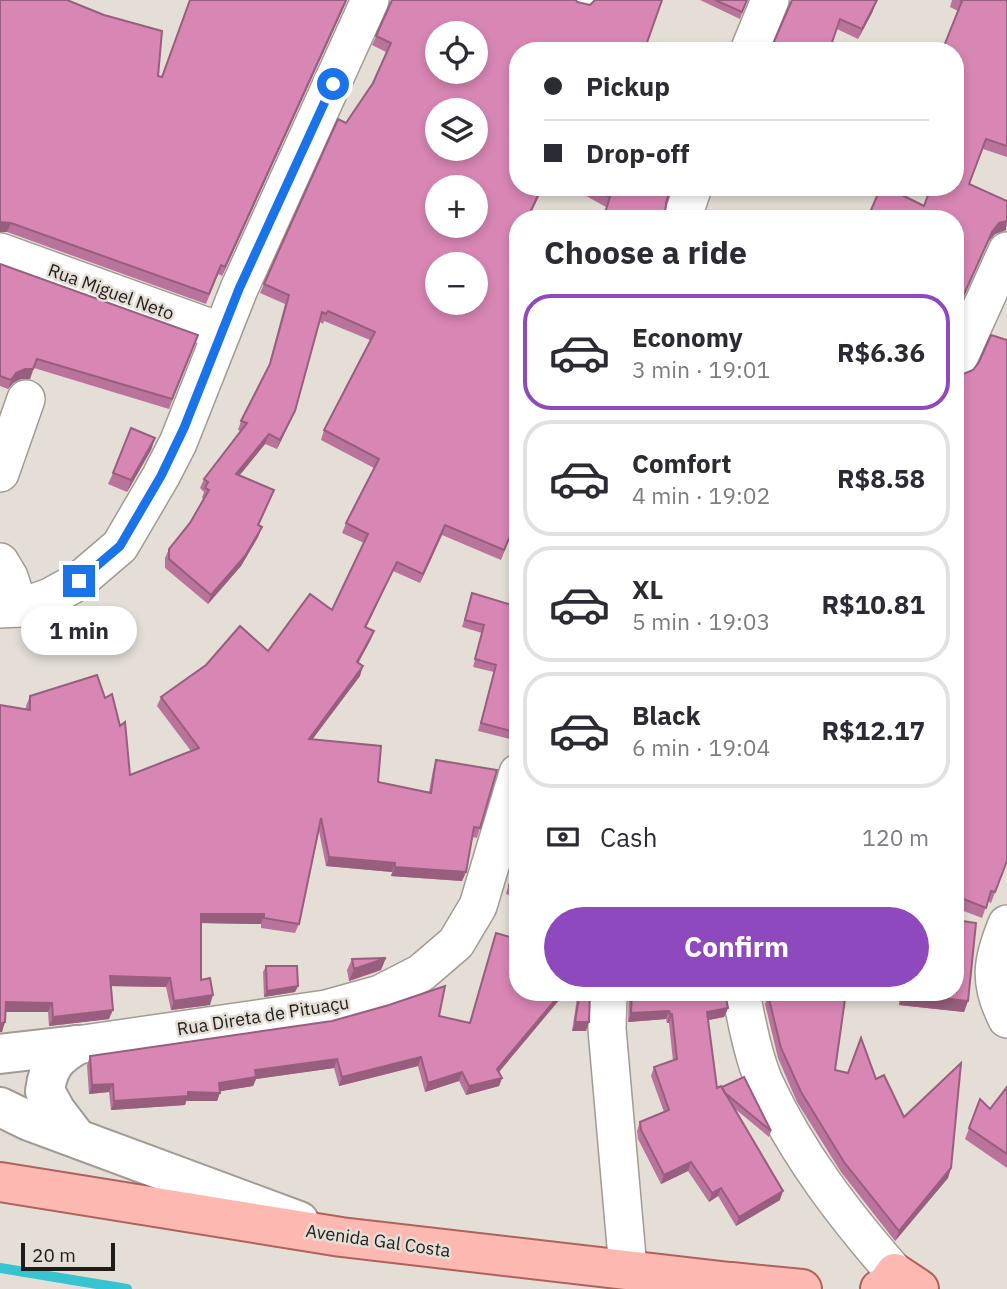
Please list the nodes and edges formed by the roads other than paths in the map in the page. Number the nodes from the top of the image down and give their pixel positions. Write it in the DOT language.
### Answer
graph roads {
  1 [pos="370,0"];
  2 [pos="771,0"];
  3 [pos="754,42"];
  4 [pos="1007,251"];
  5 [pos="0,252"];
  6 [pos="222,332"];
  7 [pos="964,346"];
  8 [pos="26,399"];
  9 [pos="0,472"];
  10 [pos="0,562"];
  11 [pos="10,608"];
  12 [pos="509,803"];
  13 [pos="1007,924"];
  14 [pos="1000,971"];
  15 [pos="608,1001"];
  16 [pos="743,1001"];
  17 [pos="1007,1018"];
  18 [pos="77,1045"];
  19 [pos="0,1054"];
  20 [pos="0,1107"];
  21 [pos="75,1136"];
  22 [pos="0,1182"];
  23 [pos="341,1237"];
  24 [pos="628,1269"];
  25 [pos="898,1284"];
  26 [pos="743,1286"];
  27 [pos="802,1289"];
  1 -- 6 [label="street"];
  2 -- 3 [label="street"];
  4 -- 7 [label="street"];
  5 -- 6 [label="street, Rua Miguel Neto"];
  6 -- 11 [label="street"];
  8 -- 9 [label="street"];
  10 -- 11 [label="street"];
  12 -- 18 [label="street, Rua Direta de Pituaçu"];
  13 -- 14 [label="street"];
  14 -- 17 [label="street"];
  15 -- 24 [label="street"];
  16 -- 25 [label="street"];
  18 -- 19 [label="street, Rua Direta de Pituaçu"];
  18 -- 21 [label="street"];
  20 -- 21 [label="street"];
  21 -- 23 [label="street"];
  22 -- 23 [label="main road, Avenida Gal Costa"];
  23 -- 24 [label="main road, Avenida Gal Costa"];
  24 -- 26 [label="main road, Avenida Gal Costa"];
  26 -- 27 [label="main road, Avenida Gal Costa"];
}
